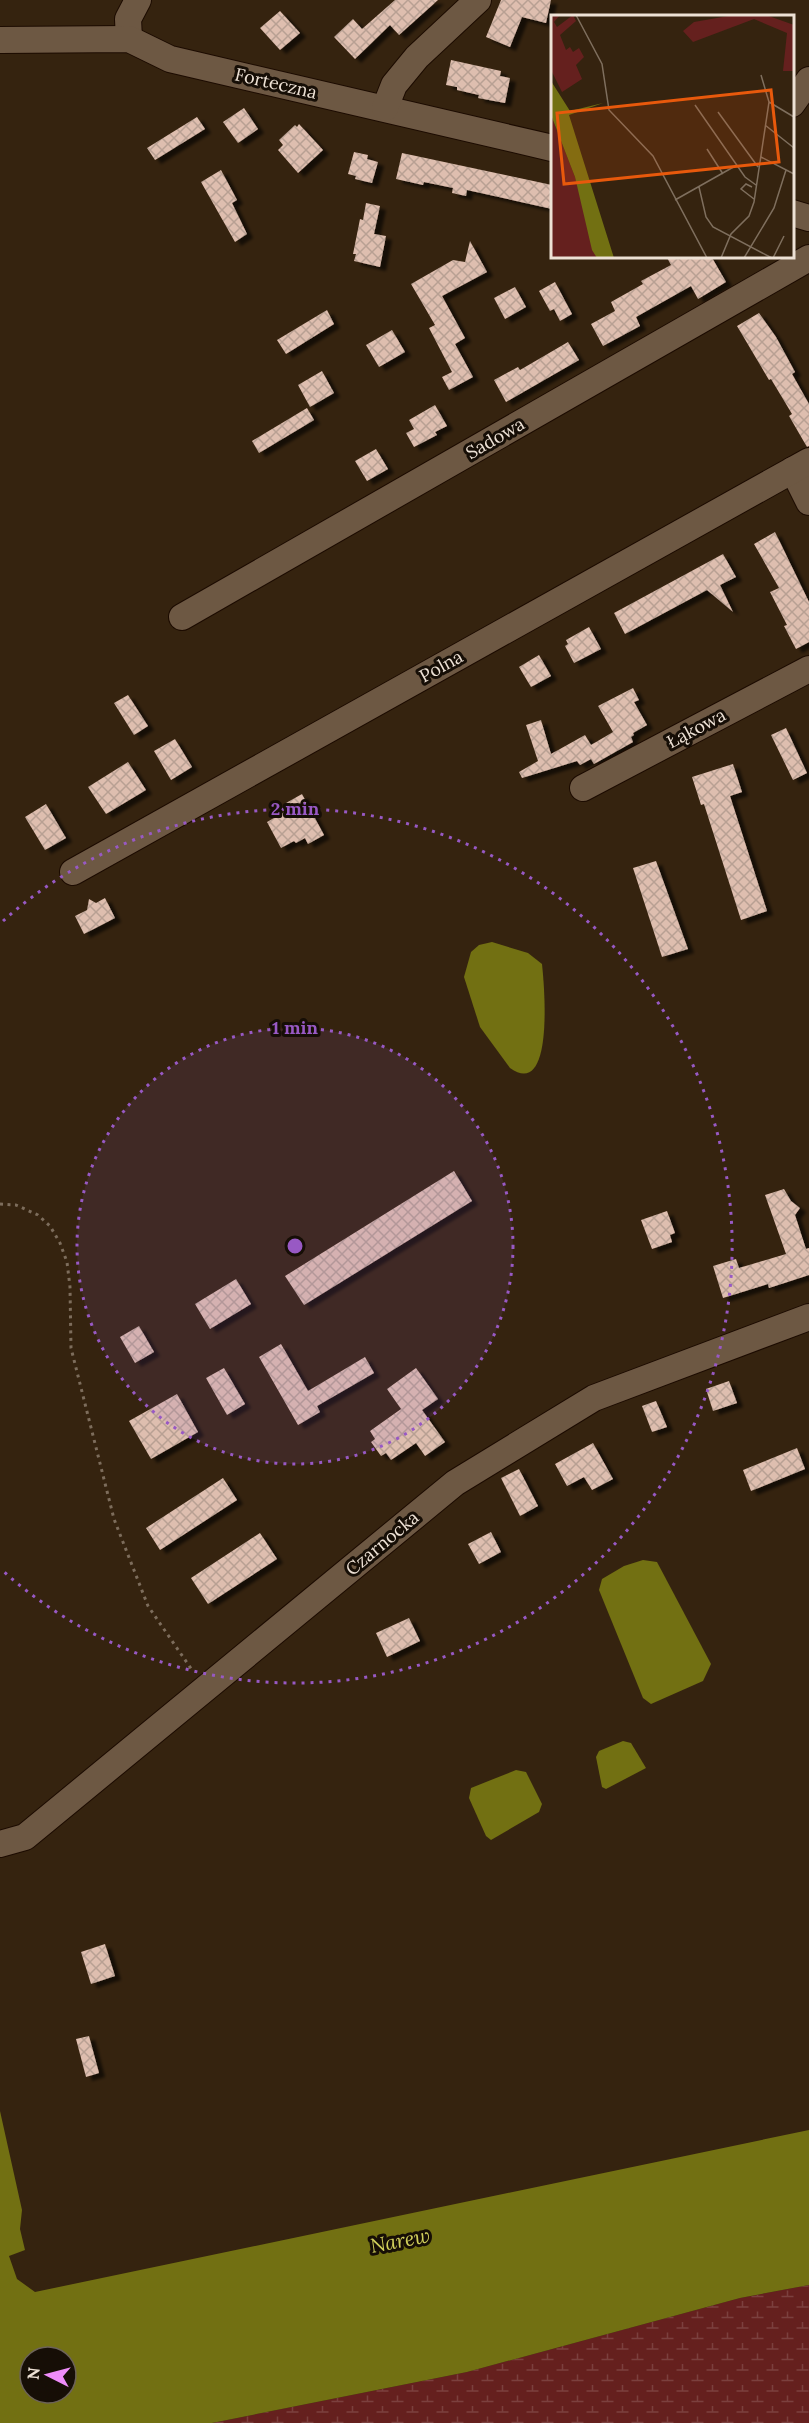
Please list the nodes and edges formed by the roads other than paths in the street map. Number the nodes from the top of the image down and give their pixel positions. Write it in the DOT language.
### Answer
graph roads {
  1 [pos="138,0"];
  2 [pos="478,0"];
  3 [pos="129,39"];
  4 [pos="0,40"];
  5 [pos="809,80"];
  6 [pos="794,101"];
  7 [pos="385,108"];
  8 [pos="551,148"];
  9 [pos="794,214"];
  10 [pos="809,218"];
  11 [pos="809,258"];
  12 [pos="801,466"];
  13 [pos="809,502"];
  14 [pos="182,617"];
  15 [pos="809,669"];
  16 [pos="583,788"];
  17 [pos="73,872"];
  18 [pos="809,1317"];
  19 [pos="0,1844"];
  1 -- 3 [label="street"];
  2 -- 7 [label="street"];
  3 -- 4 [label="street, Forteczna"];
  3 -- 7 [label="street, Forteczna"];
  5 -- 6 [label="street"];
  7 -- 8 [label="street, Forteczna"];
  9 -- 10 [label="street"];
  11 -- 14 [label="street, Sadowa"];
  12 -- 13 [label="street"];
  12 -- 17 [label="street, Polna"];
  15 -- 16 [label="street, Łąkowa"];
  18 -- 19 [label="street, Czarnocka"];
}
